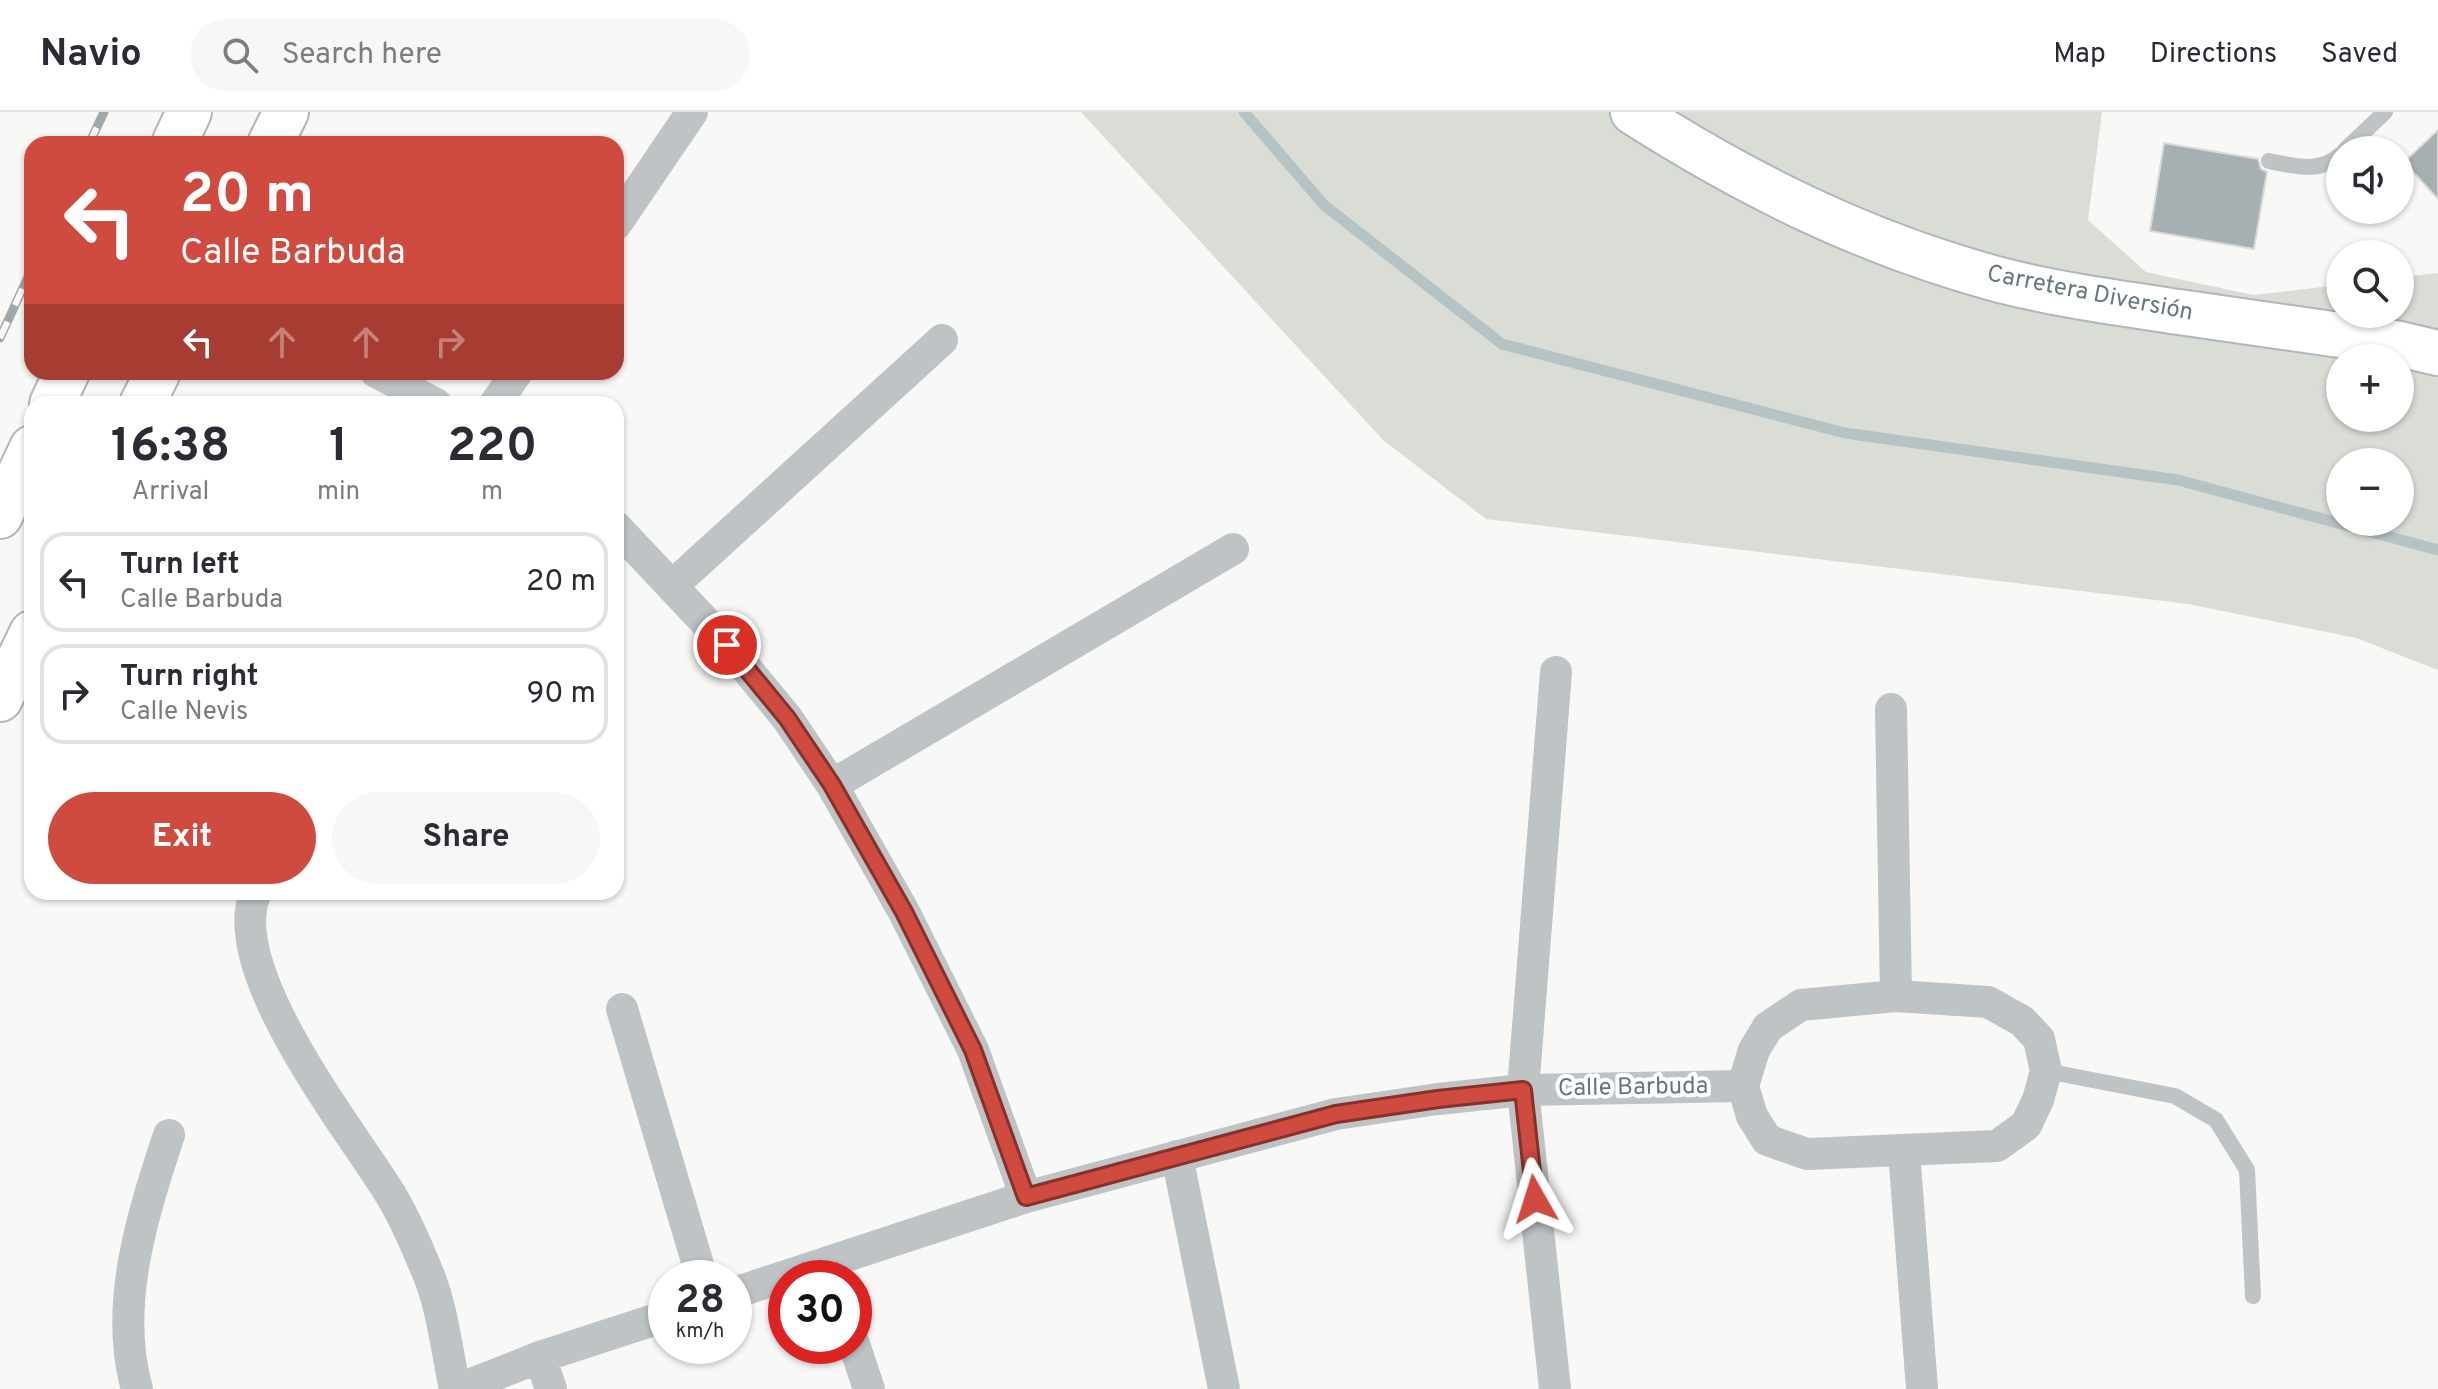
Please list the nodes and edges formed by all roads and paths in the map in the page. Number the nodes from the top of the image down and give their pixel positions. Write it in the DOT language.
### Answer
graph roads {
  1 [pos="189,112"];
  2 [pos="286,112"];
  3 [pos="692,112"];
  4 [pos="1633,112"];
  5 [pos="2385,112"];
  6 [pos="178,136"];
  7 [pos="274,136"];
  8 [pos="2360,136"];
  9 [pos="2269,161"];
  10 [pos="2326,163"];
  11 [pos="624,212"];
  12 [pos="942,340"];
  13 [pos="2438,353"];
  14 [pos="391,380"];
  15 [pos="421,396"];
  16 [pos="24,465"];
  17 [pos="0,516"];
  18 [pos="624,535"];
  19 [pos="1233,549"];
  20 [pos="672,586"];
  21 [pos="24,650"];
  22 [pos="1556,672"];
  23 [pos="0,699"];
  24 [pos="1891,709"];
  25 [pos="832,785"];
  26 [pos="255,900"];
  27 [pos="1896,996"];
  28 [pos="622,1009"];
  29 [pos="2046,1071"];
  30 [pos="1743,1086"];
  31 [pos="1523,1090"];
  32 [pos="169,1135"];
  33 [pos="1904,1151"];
  34 [pos="1177,1156"];
  35 [pos="1026,1197"];
  36 [pos="697,1260"];
  37 [pos="857,1260"];
  38 [pos="2253,1296"];
  39 [pos="648,1322"];
  40 [pos="540,1357"];
  41 [pos="861,1364"];
  42 [pos="137,1389"];
  43 [pos="457,1389"];
  44 [pos="551,1389"];
  45 [pos="869,1389"];
  46 [pos="1224,1389"];
  47 [pos="1555,1389"];
  48 [pos="1922,1389"];
  1 -- 6 [label="main road"];
  2 -- 7 [label="main road"];
  3 -- 11 [label="street"];
  4 -- 13 [label="main road, Carretera Diversión"];
  5 -- 8 [label="lane"];
  9 -- 10 [label="lane"];
  12 -- 20 [label="street"];
  14 -- 15 [label="street"];
  16 -- 17 [label="main road"];
  18 -- 20 [label="street"];
  19 -- 25 [label="street"];
  20 -- 25 [label="street"];
  21 -- 23 [label="main road"];
  22 -- 31 [label="street"];
  24 -- 27 [label="street"];
  25 -- 35 [label="street"];
  26 -- 43 [label="street"];
  27 -- 29 [label="street"];
  27 -- 30 [label="street"];
  28 -- 36 [label="street"];
  29 -- 33 [label="street"];
  29 -- 38 [label="lane"];
  30 -- 31 [label="street, Calle Barbuda"];
  30 -- 33 [label="street"];
  31 -- 34 [label="street, Calle Barbuda"];
  31 -- 47 [label="street"];
  32 -- 42 [label="street"];
  33 -- 48 [label="street"];
  34 -- 35 [label="street, Calle Barbuda"];
  34 -- 46 [label="street"];
  35 -- 37 [label="street, Calle Barbuda"];
  39 -- 40 [label="street"];
  40 -- 43 [label="street"];
  40 -- 44 [label="street"];
  41 -- 45 [label="street"];
}
